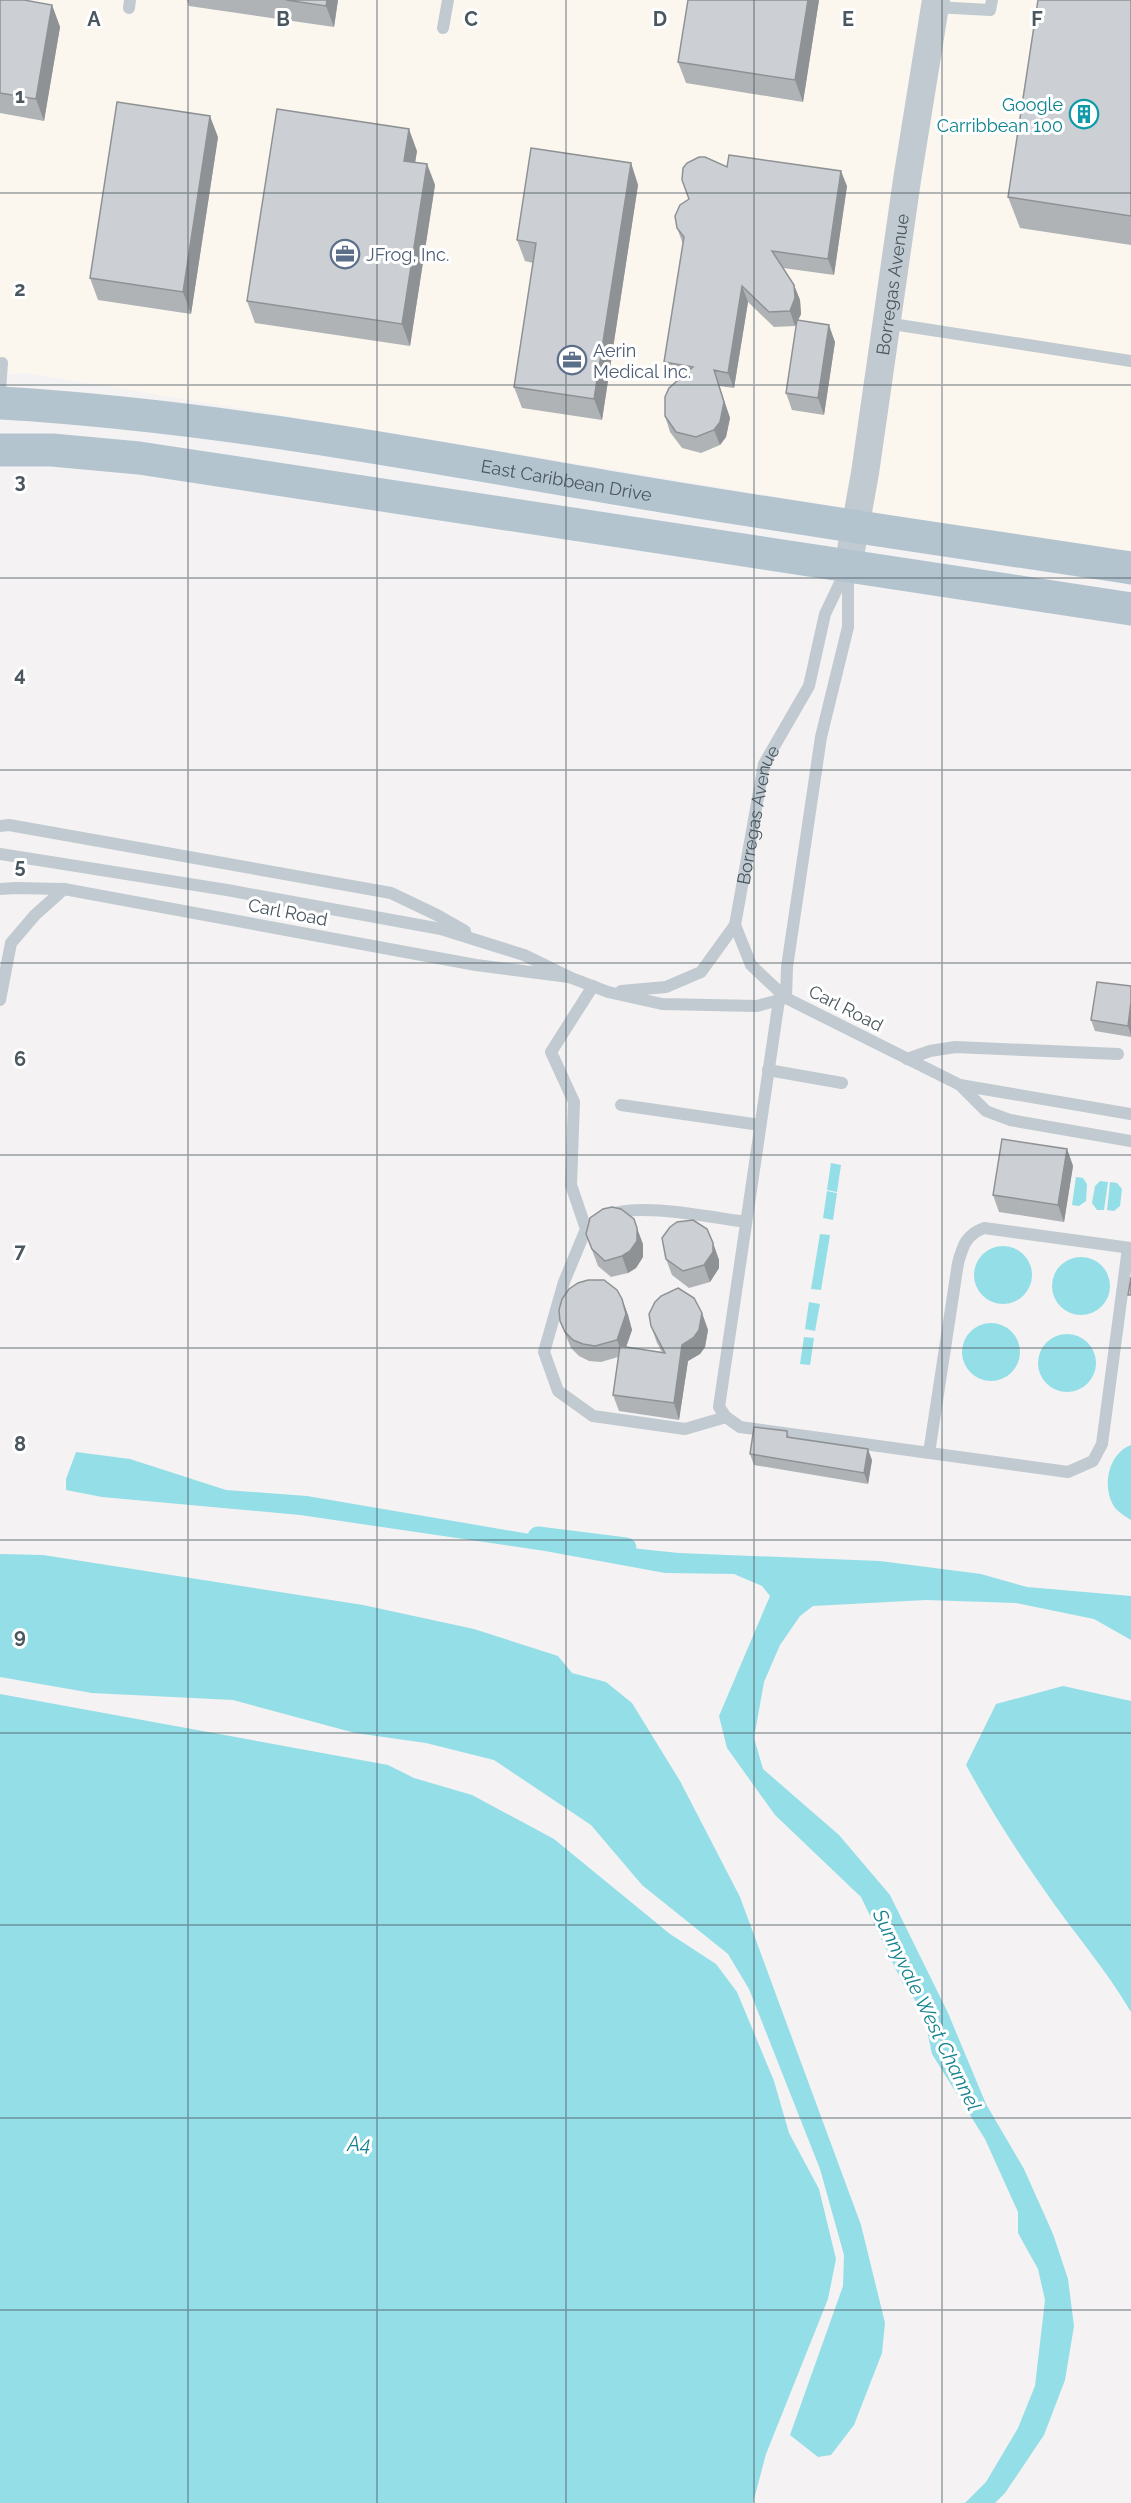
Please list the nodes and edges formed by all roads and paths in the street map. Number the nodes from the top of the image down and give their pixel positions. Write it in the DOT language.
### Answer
graph roads {
  1 [pos="448,0"];
  2 [pos="992,0"];
  3 [pos="936,4"];
  4 [pos="443,28"];
  5 [pos="886,323"];
  6 [pos="1131,361"];
  7 [pos="2,363"];
  8 [pos="0,390"];
  9 [pos="0,403"];
  10 [pos="0,450"];
  11 [pos="855,526"];
  12 [pos="848,567"];
  13 [pos="1131,568"];
  14 [pos="1131,609"];
  15 [pos="0,826"];
  16 [pos="0,854"];
  17 [pos="0,889"];
  18 [pos="64,889"];
  19 [pos="735,925"];
  20 [pos="484,943"];
  21 [pos="569,977"];
  22 [pos="593,986"];
  23 [pos="608,992"];
  24 [pos="783,999"];
  25 [pos="0,1000"];
  26 [pos="1118,1054"];
  27 [pos="907,1059"];
  28 [pos="768,1070"];
  29 [pos="842,1083"];
  30 [pos="960,1085"];
  31 [pos="621,1106"];
  32 [pos="1131,1114"];
  33 [pos="760,1125"];
  34 [pos="1131,1141"];
  35 [pos="746,1222"];
  36 [pos="586,1228"];
  37 [pos="1130,1248"];
  38 [pos="1125,1321"];
  39 [pos="726,1417"];
  40 [pos="929,1453"];
  1 -- 4 [label="lane"];
  2 -- 3 [label="lane"];
  3 -- 5 [label="street, Borregas Avenue"];
  5 -- 6 [label="lane"];
  5 -- 11 [label="street, Borregas Avenue"];
  7 -- 8 [label="lane"];
  9 -- 11 [label="main road, East Caribbean Drive"];
  10 -- 12 [label="main road"];
  11 -- 12 [label="street, Borregas Avenue"];
  11 -- 13 [label="main road, East Caribbean Drive"];
  12 -- 14 [label="main road"];
  12 -- 19 [label="lane, Borregas Avenue"];
  12 -- 24 [label="lane, Borregas Avenue"];
  15 -- 20 [label="lane, Carl Road"];
  16 -- 20 [label="lane, Carl Road"];
  17 -- 18 [label="lane, Carl Road"];
  18 -- 21 [label="lane, Carl Road"];
  18 -- 25 [label="lane"];
  19 -- 23 [label="lane, Borregas Avenue"];
  19 -- 24 [label="lane"];
  20 -- 21 [label="lane, Carl Road"];
  21 -- 22 [label="lane, Carl Road"];
  22 -- 23 [label="lane, Carl Road"];
  22 -- 36 [label="lane"];
  23 -- 24 [label="lane, Carl Road"];
  24 -- 27 [label="lane, Carl Road"];
  24 -- 28 [label="lane, Borregas Avenue"];
  26 -- 27 [label="lane"];
  27 -- 30 [label="lane, Carl Road"];
  28 -- 29 [label="lane"];
  28 -- 33 [label="lane, Borregas Avenue"];
  30 -- 32 [label="lane, Carl Road"];
  30 -- 34 [label="lane, Carl Road"];
  31 -- 33 [label="lane"];
  33 -- 35 [label="lane, Borregas Avenue"];
  35 -- 36 [label="lane"];
  35 -- 39 [label="lane, Borregas Avenue"];
  36 -- 39 [label="lane"];
  37 -- 38 [label="lane"];
  37 -- 40 [label="lane"];
  38 -- 40 [label="lane"];
  39 -- 40 [label="lane"];
}
